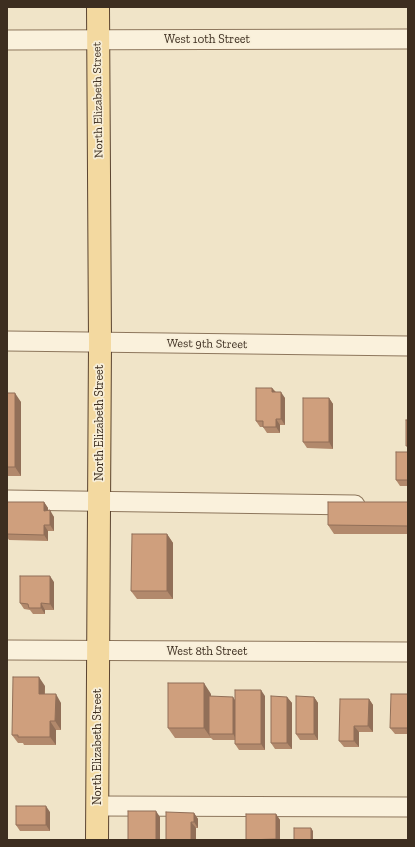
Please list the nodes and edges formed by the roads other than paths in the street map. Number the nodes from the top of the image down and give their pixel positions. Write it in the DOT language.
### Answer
graph roads {
  1 [pos="98,7"];
  2 [pos="408,39"];
  3 [pos="7,40"];
  4 [pos="97,40"];
  5 [pos="7,341"];
  6 [pos="100,343"];
  7 [pos="408,346"];
  8 [pos="7,500"];
  9 [pos="99,500"];
  10 [pos="369,505"];
  11 [pos="7,650"];
  12 [pos="98,652"];
  13 [pos="408,652"];
  14 [pos="97,806"];
  15 [pos="408,807"];
  16 [pos="97,840"];
  1 -- 4 [label="main road, North Elizabeth Street"];
  2 -- 4 [label="street, West 10th Street"];
  3 -- 4 [label="street, West 10th Street"];
  4 -- 6 [label="main road, North Elizabeth Street"];
  5 -- 6 [label="street, West 9th Street"];
  6 -- 7 [label="street, West 9th Street"];
  6 -- 9 [label="main road, North Elizabeth Street"];
  8 -- 9 [label="street"];
  9 -- 10 [label="street"];
  9 -- 12 [label="main road, North Elizabeth Street"];
  11 -- 12 [label="street, West 8th Street"];
  12 -- 13 [label="street, West 8th Street"];
  12 -- 14 [label="main road, North Elizabeth Street"];
  14 -- 15 [label="street"];
  14 -- 16 [label="main road, North Elizabeth Street"];
}
